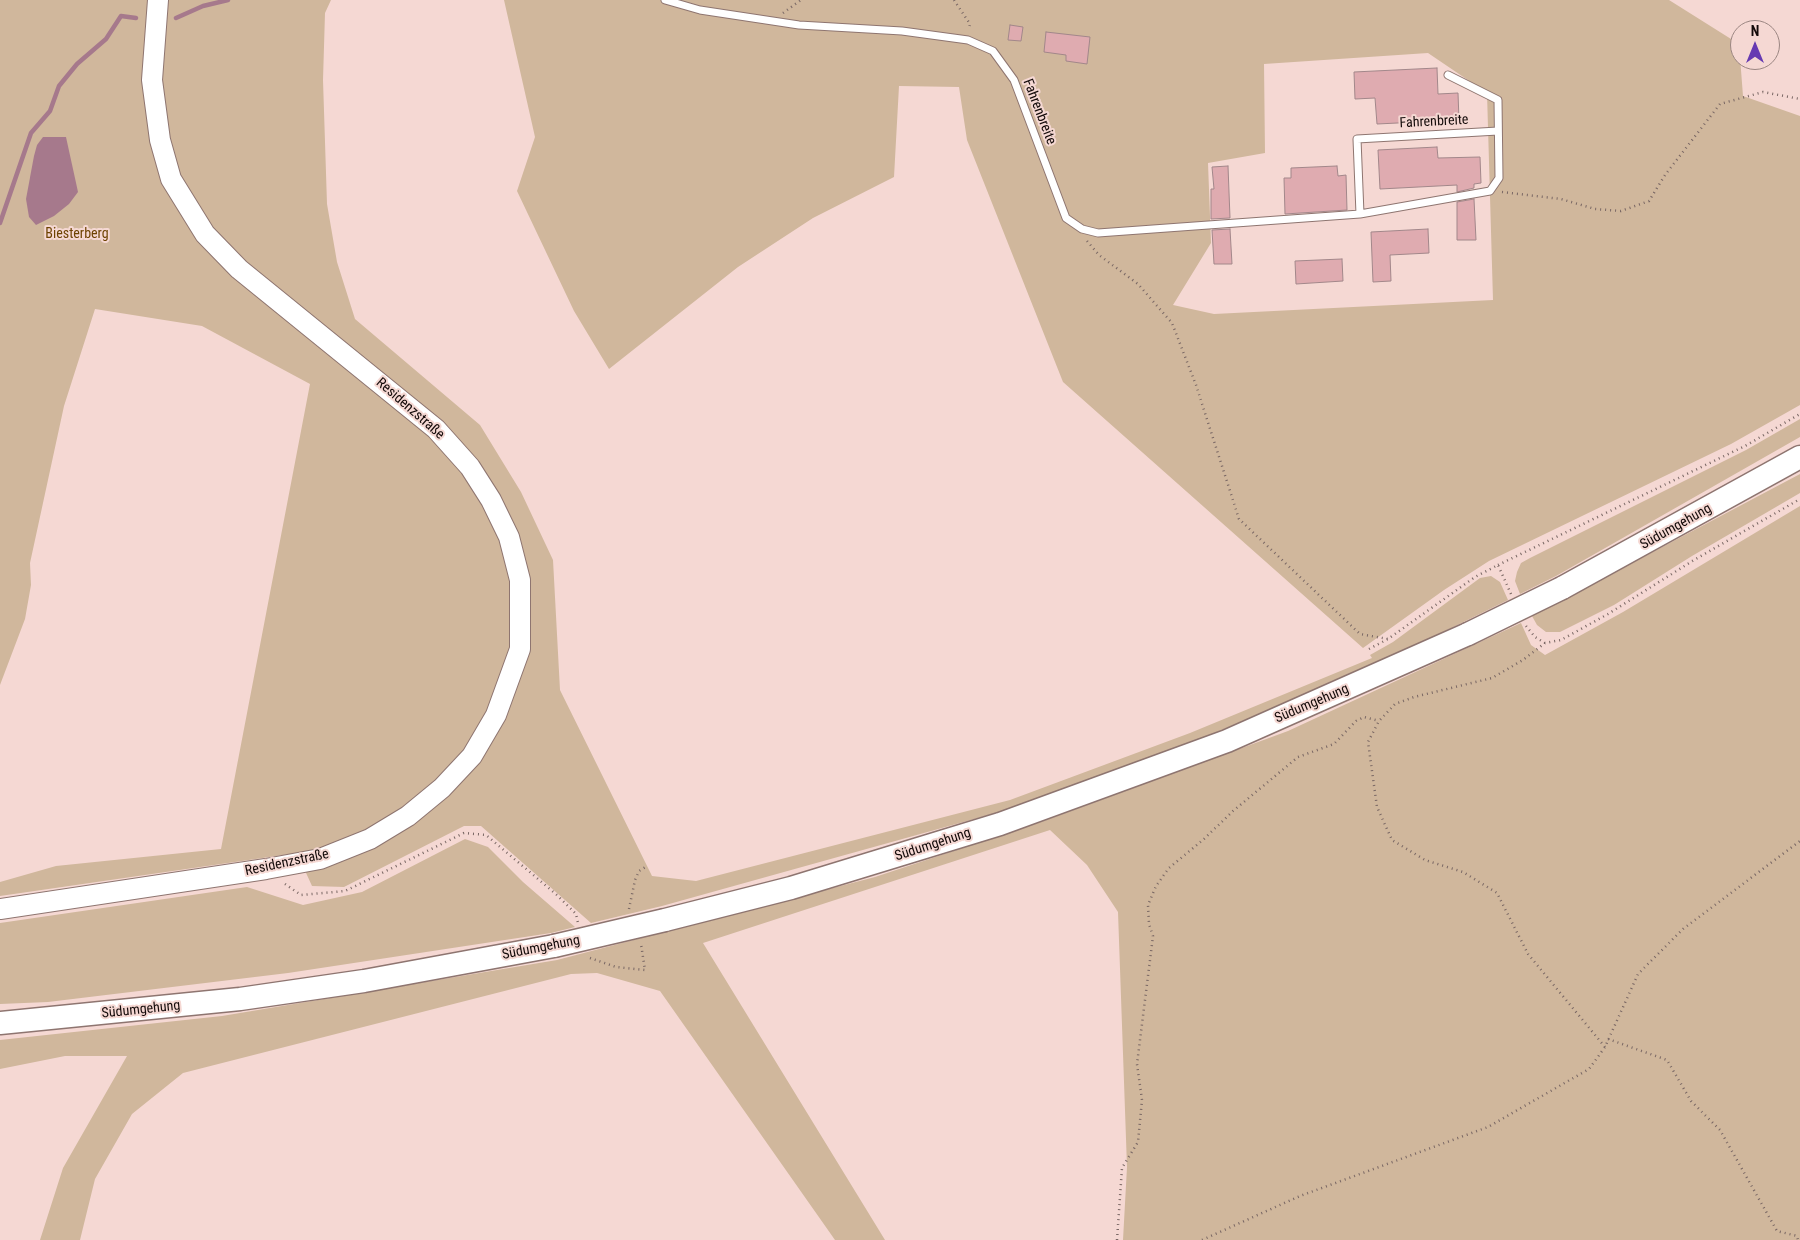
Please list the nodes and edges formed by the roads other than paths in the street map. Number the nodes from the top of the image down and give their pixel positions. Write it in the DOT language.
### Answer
graph roads {
  1 [pos="158,0"];
  2 [pos="665,0"];
  3 [pos="1448,75"];
  4 [pos="1498,131"];
  5 [pos="1360,214"];
  6 [pos="1800,457"];
  7 [pos="0,909"];
  8 [pos="0,1024"];
  1 -- 7 [label="main road, Residenzstraße"];
  2 -- 5 [label="lane, Fahrenbreite"];
  3 -- 4 [label="lane"];
  4 -- 5 [label="lane, Fahrenbreite"];
  4 -- 5 [label="lane, Fahrenbreite"];
  6 -- 8 [label="main road, Südumgehung, bridge"];
}
